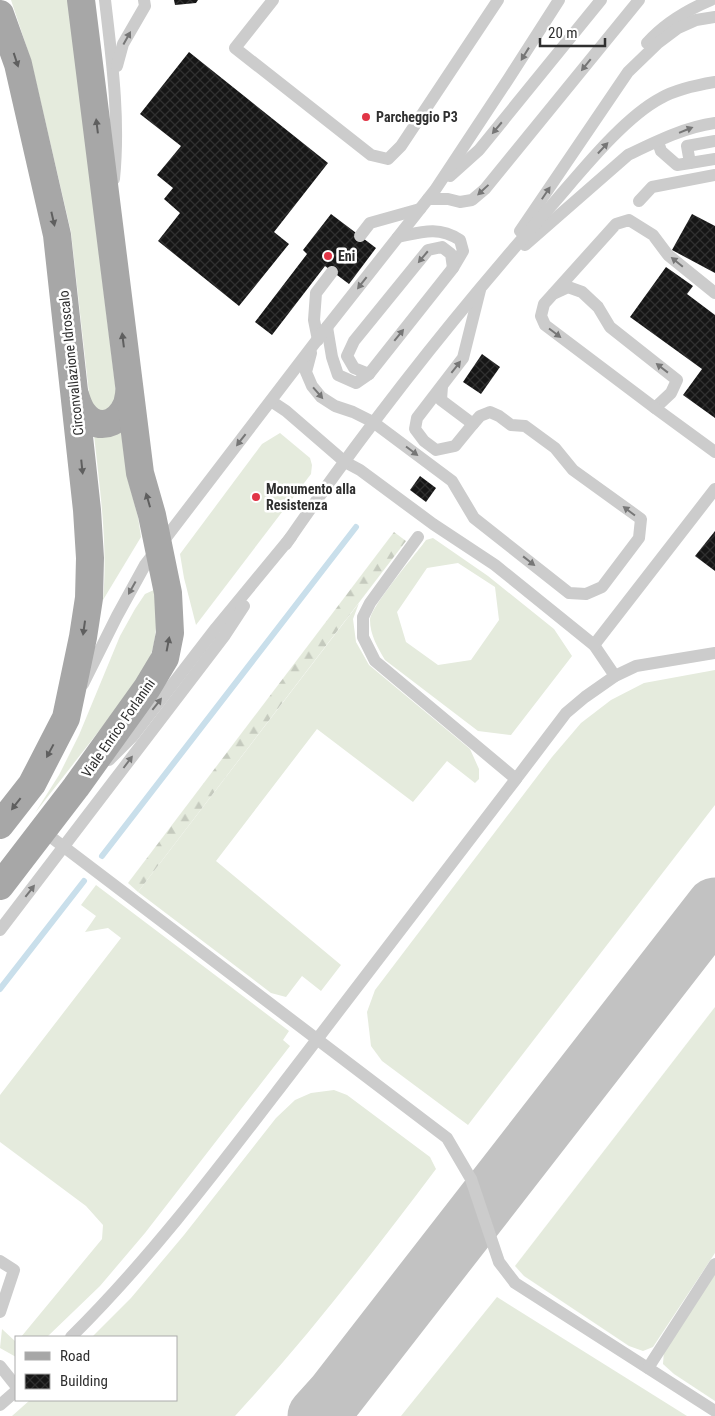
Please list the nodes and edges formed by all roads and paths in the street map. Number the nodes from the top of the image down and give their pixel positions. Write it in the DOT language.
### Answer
graph roads {
  1 [pos="81,0"];
  2 [pos="105,0"];
  3 [pos="144,0"];
  4 [pos="272,0"];
  5 [pos="498,0"];
  6 [pos="559,0"];
  7 [pos="601,0"];
  8 [pos="639,0"];
  9 [pos="711,0"];
  10 [pos="715,13"];
  11 [pos="0,14"];
  12 [pos="715,17"];
  13 [pos="696,20"];
  14 [pos="628,72"];
  15 [pos="114,78"];
  16 [pos="715,82"];
  17 [pos="715,123"];
  18 [pos="715,141"];
  19 [pos="658,142"];
  20 [pos="715,159"];
  21 [pos="690,163"];
  22 [pos="715,175"];
  23 [pos="428,199"];
  24 [pos="639,200"];
  25 [pos="109,228"];
  26 [pos="360,236"];
  27 [pos="398,237"];
  28 [pos="453,268"];
  29 [pos="332,272"];
  30 [pos="485,281"];
  31 [pos="715,293"];
  32 [pos="553,294"];
  33 [pos="327,327"];
  34 [pos="315,344"];
  35 [pos="369,374"];
  36 [pos="442,386"];
  37 [pos="74,394"];
  38 [pos="129,394"];
  39 [pos="271,402"];
  40 [pos="655,408"];
  41 [pos="373,422"];
  42 [pos="474,424"];
  43 [pos="715,452"];
  44 [pos="345,462"];
  45 [pos="715,489"];
  46 [pos="291,537"];
  47 [pos="418,537"];
  48 [pos="159,547"];
  49 [pos="594,645"];
  50 [pos="715,653"];
  51 [pos="615,676"];
  52 [pos="66,718"];
  53 [pos="516,779"];
  54 [pos="0,825"];
  55 [pos="43,831"];
  56 [pos="64,847"];
  57 [pos="0,886"];
  58 [pos="0,930"];
  59 [pos="317,1040"];
  60 [pos="0,1261"];
  61 [pos="715,1264"];
  62 [pos="0,1312"];
  63 [pos="72,1336"];
  64 [pos="0,1366"];
  65 [pos="648,1368"];
  66 [pos="15,1385"];
  67 [pos="15,1392"];
  68 [pos="0,1405"];
  69 [pos="715,1411"];
  25 -- 1 [label="main road, one-way"];
  2 -- 15 [label="lane"];
  15 -- 3 [label="lane, one-way"];
  4 -- 5 [label="lane"];
  6 -- 23 [label="lane, one-way"];
  7 -- 23 [label="lane, one-way"];
  8 -- 23 [label="lane, one-way"];
  9 -- 14 [label="lane"];
  10 -- 13 [label="lane"];
  11 -- 37 [label="main road, Circonvallazione Idroscalo, one-way"];
  12 -- 13 [label="lane"];
  13 -- 14 [label="lane"];
  30 -- 14 [label="lane, one-way"];
  15 -- 25 [label="lane"];
  30 -- 16 [label="lane, one-way"];
  19 -- 17 [label="lane, one-way"];
  18 -- 21 [label="lane"];
  19 -- 21 [label="lane"];
  19 -- 30 [label="lane"];
  20 -- 21 [label="lane"];
  22 -- 24 [label="lane"];
  23 -- 26 [label="lane"];
  23 -- 27 [label="lane"];
  38 -- 25 [label="main road, one-way"];
  27 -- 28 [label="lane"];
  27 -- 33 [label="lane, one-way"];
  35 -- 28 [label="lane, one-way"];
  28 -- 35 [label="lane, one-way"];
  29 -- 34 [label="lane"];
  36 -- 30 [label="lane, one-way"];
  30 -- 41 [label="lane"];
  31 -- 32 [label="lane, one-way"];
  32 -- 40 [label="lane, one-way"];
  40 -- 32 [label="lane, one-way"];
  33 -- 34 [label="lane"];
  33 -- 35 [label="lane"];
  34 -- 39 [label="lane"];
  34 -- 41 [label="lane, one-way"];
  36 -- 42 [label="lane"];
  36 -- 42 [label="lane"];
  37 -- 38 [label="main road"];
  37 -- 52 [label="main road, Circonvallazione Idroscalo, one-way"];
  48 -- 38 [label="main road, one-way"];
  39 -- 44 [label="lane"];
  39 -- 48 [label="lane, one-way"];
  40 -- 43 [label="lane"];
  41 -- 42 [label="lane, one-way"];
  41 -- 44 [label="lane"];
  44 -- 46 [label="lane"];
  44 -- 49 [label="lane"];
  45 -- 49 [label="lane"];
  55 -- 46 [label="lane, one-way"];
  56 -- 46 [label="lane, one-way"];
  47 -- 53 [label="lane"];
  48 -- 52 [label="lane, one-way"];
  55 -- 48 [label="main road, Viale Enrico Forlanini, one-way"];
  49 -- 51 [label="lane"];
  50 -- 51 [label="lane"];
  51 -- 53 [label="lane"];
  52 -- 54 [label="main road, one-way"];
  53 -- 59 [label="lane"];
  55 -- 56 [label="lane"];
  55 -- 57 [label="main road, Viale Enrico Forlanini"];
  58 -- 56 [label="lane, one-way"];
  56 -- 59 [label="lane"];
  59 -- 63 [label="lane"];
  59 -- 65 [label="lane"];
  60 -- 62 [label="lane"];
  61 -- 65 [label="lane"];
  64 -- 66 [label="lane"];
  65 -- 69 [label="lane"];
  67 -- 68 [label="lane"];
}
